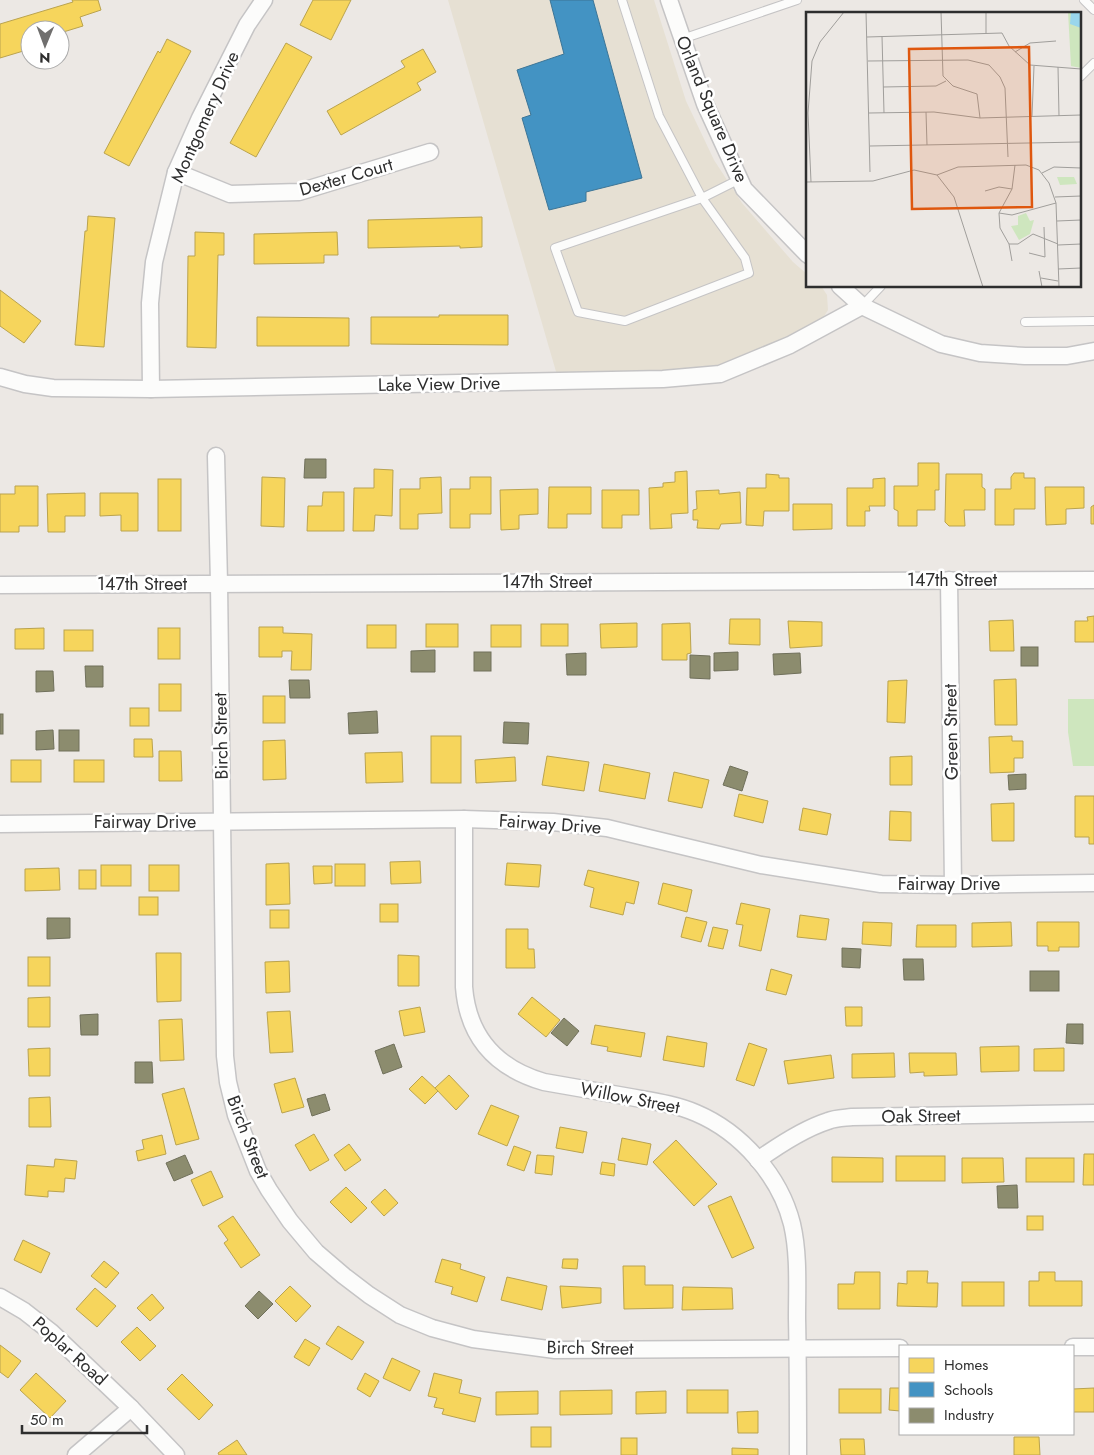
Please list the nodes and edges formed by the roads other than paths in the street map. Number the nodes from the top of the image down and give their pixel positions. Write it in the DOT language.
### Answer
graph roads {
  1 [pos="264,0"];
  2 [pos="622,0"];
  3 [pos="668,0"];
  4 [pos="797,0"];
  5 [pos="1084,0"];
  6 [pos="1094,10"];
  7 [pos="682,39"];
  8 [pos="1094,63"];
  9 [pos="1082,75"];
  10 [pos="430,152"];
  11 [pos="176,172"];
  12 [pos="740,180"];
  13 [pos="702,198"];
  14 [pos="806,253"];
  15 [pos="842,288"];
  16 [pos="879,288"];
  17 [pos="862,306"];
  18 [pos="1094,321"];
  19 [pos="1025,322"];
  20 [pos="1094,350"];
  21 [pos="0,377"];
  22 [pos="151,389"];
  23 [pos="216,456"];
  24 [pos="949,580"];
  25 [pos="1094,580"];
  26 [pos="219,583"];
  27 [pos="0,585"];
  28 [pos="464,819"];
  29 [pos="222,822"];
  30 [pos="0,824"];
  31 [pos="1094,883"];
  32 [pos="953,885"];
  33 [pos="1094,1114"];
  34 [pos="758,1160"];
  35 [pos="0,1297"];
  36 [pos="1074,1347"];
  37 [pos="1094,1347"];
  38 [pos="798,1348"];
  39 [pos="899,1348"];
  40 [pos="131,1408"];
  41 [pos="76,1455"];
  42 [pos="176,1455"];
  43 [pos="798,1455"];
  1 -- 11 [label="street, Montgomery Drive"];
  2 -- 13 [label="lane"];
  3 -- 7 [label="street, Orland Square Drive"];
  4 -- 7 [label="lane"];
  5 -- 6 [label="lane"];
  7 -- 12 [label="street, Orland Square Drive"];
  8 -- 9 [label="lane"];
  10 -- 11 [label="street, Dexter Court"];
  11 -- 22 [label="street, Montgomery Drive"];
  12 -- 13 [label="lane"];
  12 -- 14 [label="street, Orland Square Drive"];
  13 -- 13 [label="lane"];
  15 -- 17 [label="street"];
  16 -- 17 [label="lane"];
  17 -- 20 [label="street"];
  17 -- 22 [label="street, Lake View Drive"];
  18 -- 19 [label="lane"];
  21 -- 22 [label="street, Lake View Drive"];
  23 -- 26 [label="street, Birch Street"];
  24 -- 25 [label="street, 147th Street"];
  24 -- 26 [label="street, 147th Street"];
  24 -- 32 [label="street, Green Street"];
  26 -- 27 [label="street, 147th Street"];
  26 -- 29 [label="street, Birch Street"];
  28 -- 29 [label="street, Fairway Drive"];
  28 -- 32 [label="street, Fairway Drive"];
  28 -- 34 [label="street, Willow Street"];
  29 -- 30 [label="street, Fairway Drive"];
  29 -- 38 [label="street, Birch Street"];
  31 -- 32 [label="street, Fairway Drive"];
  33 -- 34 [label="street, Oak Street"];
  34 -- 38 [label="street, Willow Street"];
  35 -- 40 [label="street, Poplar Road"];
  36 -- 37 [label="street"];
  38 -- 39 [label="street, Birch Street"];
  38 -- 43 [label="street, Willow Street"];
  40 -- 41 [label="street"];
  40 -- 42 [label="street, Poplar Road"];
}
